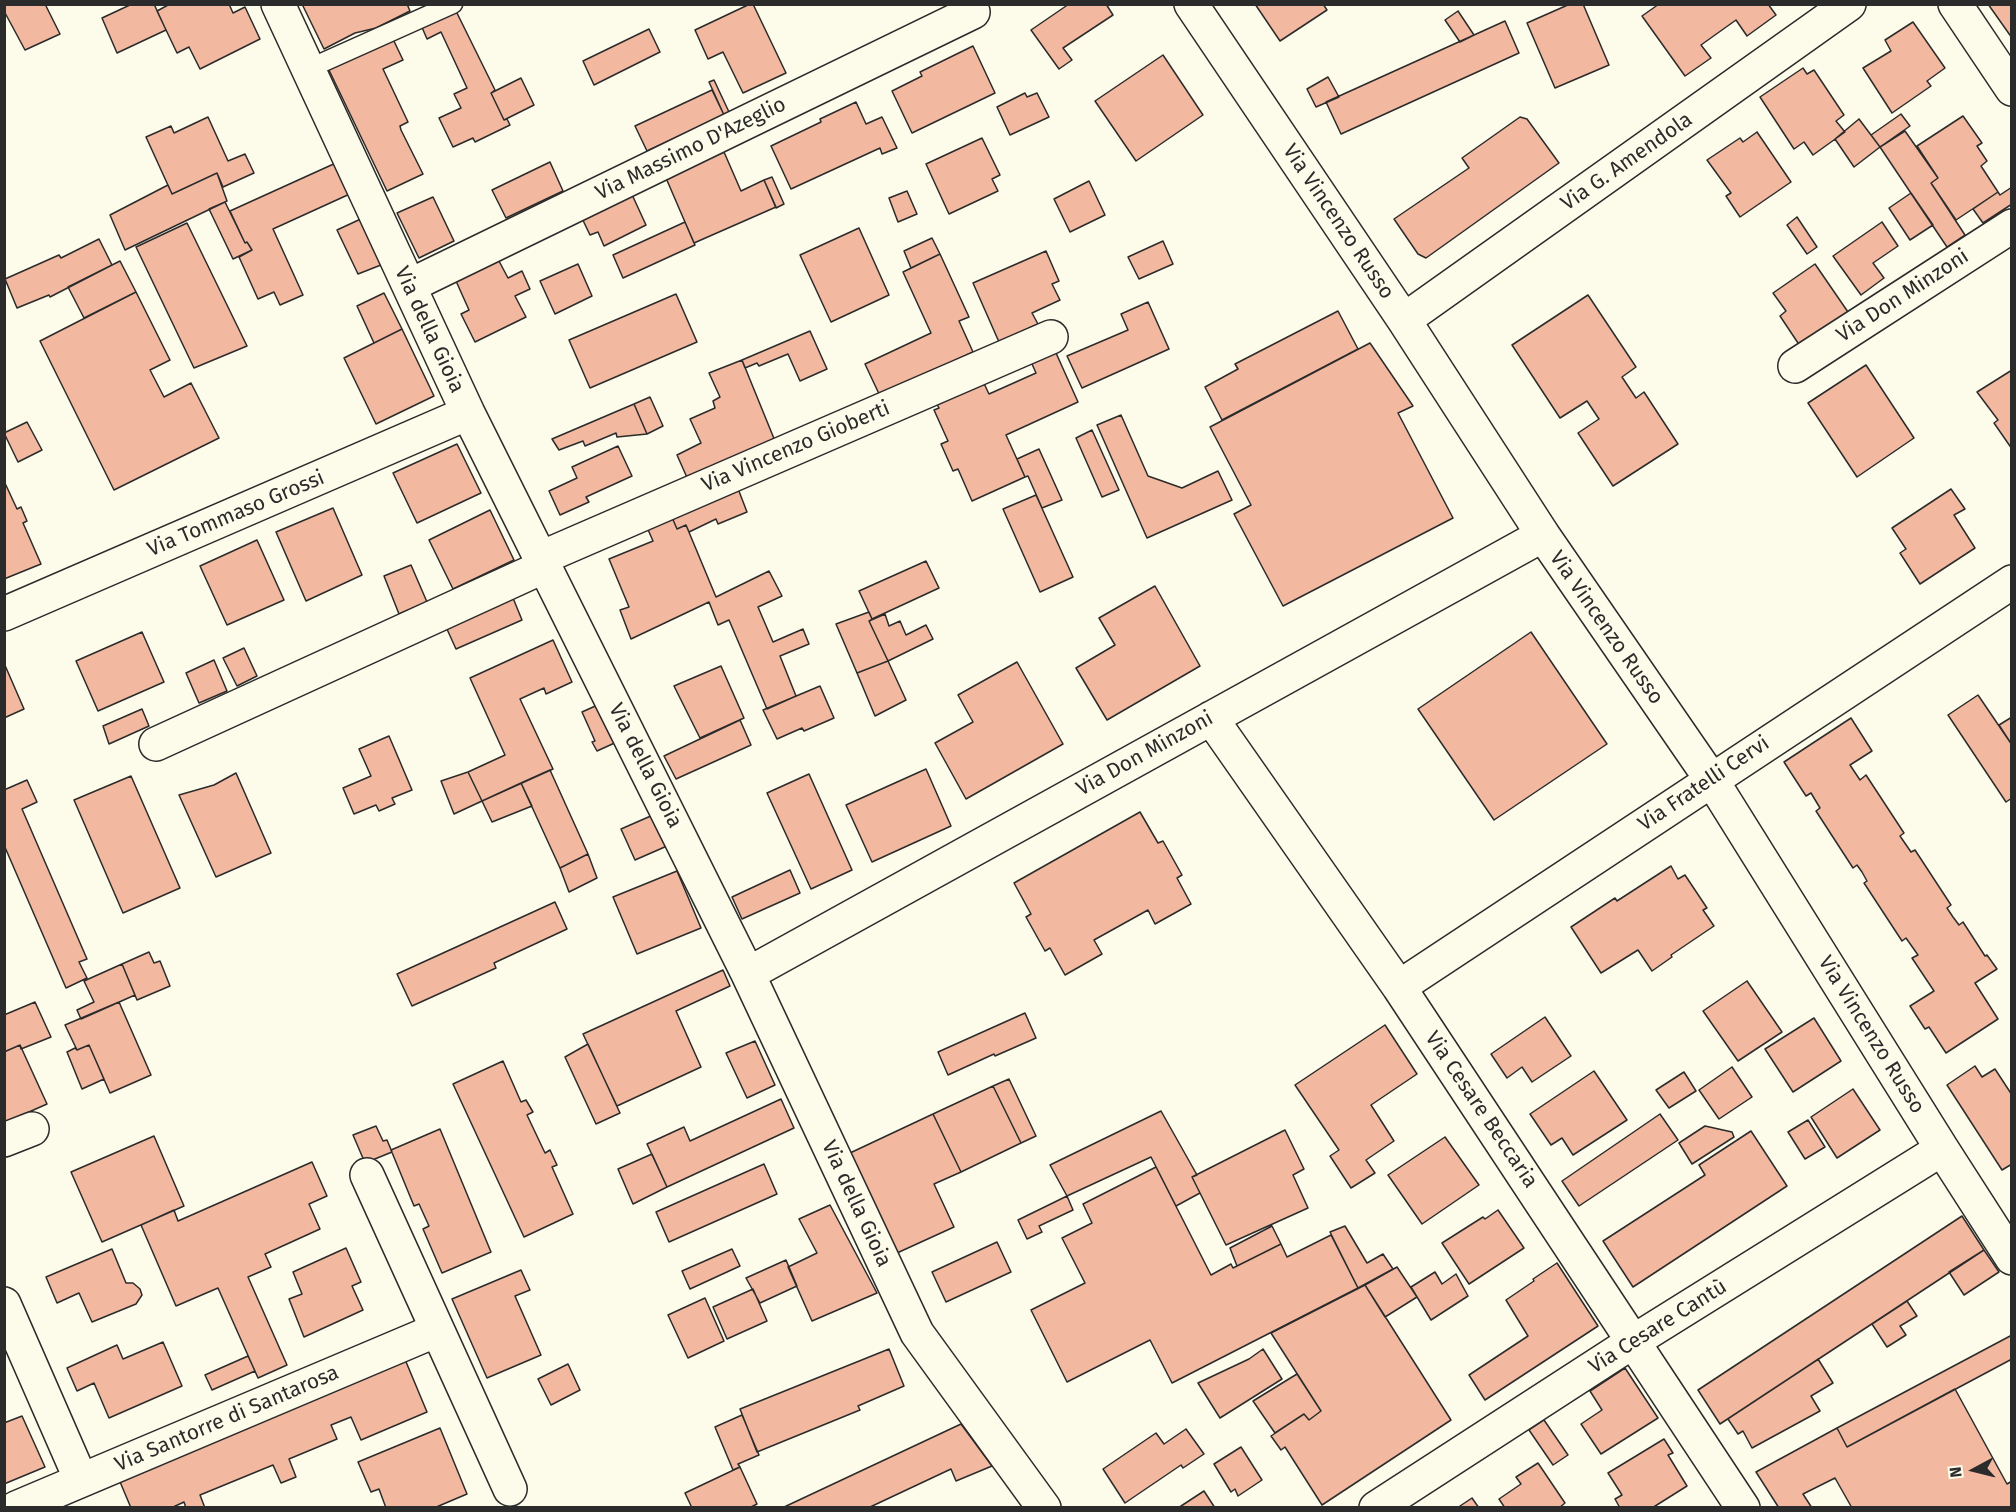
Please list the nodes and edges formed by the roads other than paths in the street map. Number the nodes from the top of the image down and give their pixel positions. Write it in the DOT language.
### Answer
graph roads {
  1 [pos="278,4"];
  2 [pos="453,4"];
  3 [pos="1191,4"];
  4 [pos="1849,4"];
  5 [pos="1955,4"];
  6 [pos="973,12"];
  7 [pos="308,69"];
  8 [pos="2012,89"];
  9 [pos="2012,226"];
  10 [pos="409,286"];
  11 [pos="1404,320"];
  12 [pos="1051,337"];
  13 [pos="1795,366"];
  14 [pos="468,413"];
  15 [pos="1543,535"];
  16 [pos="543,562"];
  17 [pos="2012,582"];
  18 [pos="4,614"];
  19 [pos="1211,718"];
  20 [pos="156,744"];
  21 [pos="1711,779"];
  22 [pos="748,974"];
  23 [pos="1399,987"];
  24 [pos="1942,1149"];
  25 [pos="367,1175"];
  26 [pos="2012,1258"];
  27 [pos="4,1304"];
  28 [pos="437,1330"];
  29 [pos="1634,1341"];
  30 [pos="81,1480"];
  31 [pos="510,1489"];
  32 [pos="16,1508"];
  33 [pos="1044,1508"];
  34 [pos="1376,1508"];
  35 [pos="1743,1508"];
  1 -- 7 [label="street, Via della Gioia"];
  2 -- 7 [label="lane"];
  3 -- 11 [label="street, Via Vincenzo Russo"];
  4 -- 11 [label="street, Via G. Amendola"];
  5 -- 8 [label="street"];
  6 -- 10 [label="street, Via Massimo D'Azeglio"];
  7 -- 10 [label="street, Via della Gioia"];
  9 -- 13 [label="street, Via Don Minzoni"];
  10 -- 14 [label="street, Via della Gioia"];
  11 -- 15 [label="street, Via Vincenzo Russo"];
  12 -- 16 [label="street, Via Vincenzo Gioberti"];
  14 -- 16 [label="street, Via della Gioia"];
  14 -- 18 [label="street, Via Tommaso Grossi"];
  15 -- 19 [label="street, Via Don Minzoni"];
  15 -- 21 [label="street, Via Vincenzo Russo"];
  16 -- 20 [label="street, Via Vincenzo Gioberti"];
  16 -- 22 [label="street, Via della Gioia"];
  17 -- 21 [label="street, Via Fratelli Cervi"];
  19 -- 22 [label="street, Via Don Minzoni"];
  19 -- 23 [label="street, Via Cesare Beccaria"];
  21 -- 23 [label="street, Via Fratelli Cervi"];
  21 -- 24 [label="street, Via Vincenzo Russo"];
  22 -- 33 [label="street, Via della Gioia"];
  23 -- 29 [label="street, Via Cesare Beccaria"];
  24 -- 26 [label="street, Via Vincenzo Russo"];
  24 -- 29 [label="street, Via Cesare Cantù"];
  25 -- 28 [label="street"];
  27 -- 30 [label="street"];
  28 -- 30 [label="street, Via Santorre di Santarosa"];
  28 -- 31 [label="street"];
  29 -- 34 [label="street, Via Cesare Cantù"];
  29 -- 35 [label="street, Via Cesare Beccaria"];
  30 -- 32 [label="street, Via Santorre di Santarosa"];
}
